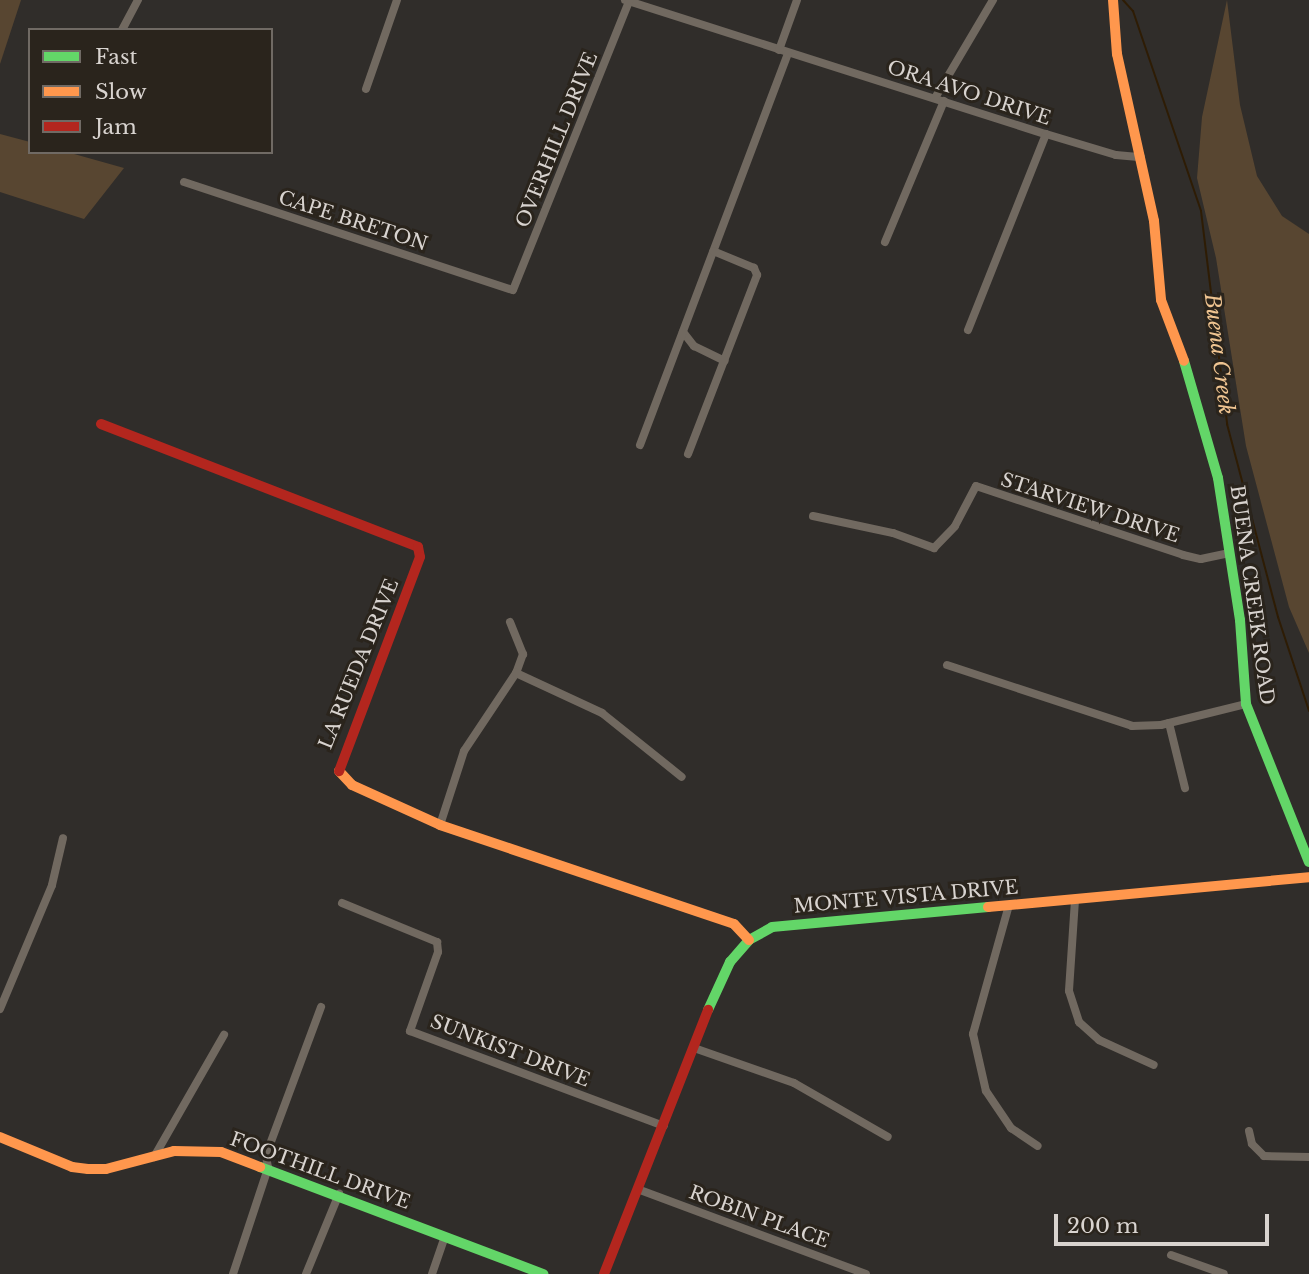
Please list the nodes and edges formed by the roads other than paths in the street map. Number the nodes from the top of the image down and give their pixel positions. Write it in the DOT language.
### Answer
graph roads {
  1 [pos="138,0"];
  2 [pos="397,0"];
  3 [pos="797,0"];
  4 [pos="993,0"];
  5 [pos="1113,0"];
  6 [pos="627,1"];
  7 [pos="123,28"];
  8 [pos="784,51"];
  9 [pos="366,89"];
  10 [pos="940,99"];
  11 [pos="1046,134"];
  12 [pos="1141,157"];
  13 [pos="184,182"];
  14 [pos="885,242"];
  15 [pos="713,251"];
  16 [pos="513,290"];
  17 [pos="968,330"];
  18 [pos="683,332"];
  19 [pos="725,360"];
  20 [pos="101,424"];
  21 [pos="640,445"];
  22 [pos="688,454"];
  23 [pos="813,516"];
  24 [pos="1229,553"];
  25 [pos="510,622"];
  26 [pos="947,665"];
  27 [pos="516,673"];
  28 [pos="1246,704"];
  29 [pos="1168,723"];
  30 [pos="682,777"];
  31 [pos="1185,788"];
  32 [pos="440,825"];
  33 [pos="63,838"];
  34 [pos="1309,862"];
  35 [pos="1309,877"];
  36 [pos="1075,900"];
  37 [pos="342,903"];
  38 [pos="1009,905"];
  39 [pos="749,940"];
  40 [pos="321,1007"];
  41 [pos="0,1009"];
  42 [pos="224,1035"];
  43 [pos="694,1048"];
  44 [pos="1154,1065"];
  45 [pos="664,1126"];
  46 [pos="1249,1131"];
  47 [pos="0,1137"];
  48 [pos="888,1137"];
  49 [pos="1038,1146"];
  50 [pos="155,1157"];
  51 [pos="1309,1157"];
  52 [pos="268,1168"];
  53 [pos="640,1189"];
  54 [pos="339,1194"];
  55 [pos="445,1237"];
  56 [pos="1171,1255"];
  57 [pos="233,1274"];
  58 [pos="306,1274"];
  59 [pos="432,1274"];
  60 [pos="542,1274"];
  61 [pos="604,1274"];
  62 [pos="866,1274"];
  63 [pos="1224,1274"];
  1 -- 7 [label="street"];
  2 -- 9 [label="street"];
  3 -- 8 [label="street"];
  4 -- 10 [label="street"];
  5 -- 12 [label="main road, BUENA CREEK ROAD"];
  6 -- 8 [label="street, ORA AVO DRIVE"];
  6 -- 16 [label="street, OVERHILL DRIVE"];
  8 -- 10 [label="street, ORA AVO DRIVE"];
  8 -- 15 [label="street"];
  10 -- 11 [label="street, ORA AVO DRIVE"];
  10 -- 14 [label="street"];
  11 -- 12 [label="street, ORA AVO DRIVE"];
  11 -- 17 [label="street"];
  12 -- 24 [label="main road, BUENA CREEK ROAD"];
  13 -- 16 [label="street, CAPE BRETON"];
  15 -- 18 [label="street"];
  15 -- 19 [label="street"];
  18 -- 19 [label="street"];
  18 -- 21 [label="street"];
  19 -- 22 [label="street"];
  20 -- 32 [label="main road, LA RUEDA DRIVE"];
  23 -- 24 [label="street, STARVIEW DRIVE"];
  24 -- 28 [label="main road, BUENA CREEK ROAD"];
  25 -- 27 [label="street"];
  26 -- 29 [label="street"];
  27 -- 30 [label="street"];
  27 -- 32 [label="street"];
  28 -- 29 [label="street"];
  28 -- 34 [label="main road, BUENA CREEK ROAD"];
  29 -- 31 [label="street"];
  32 -- 39 [label="main road, LA RUEDA DRIVE"];
  33 -- 41 [label="street"];
  35 -- 36 [label="main road, MONTE VISTA DRIVE"];
  36 -- 38 [label="main road, MONTE VISTA DRIVE"];
  36 -- 44 [label="street"];
  37 -- 45 [label="street, SUNKIST DRIVE"];
  38 -- 39 [label="main road, MONTE VISTA DRIVE"];
  38 -- 49 [label="street"];
  39 -- 43 [label="main road, MONTE VISTA DRIVE"];
  40 -- 52 [label="street"];
  42 -- 50 [label="street"];
  43 -- 45 [label="main road, MONTE VISTA DRIVE"];
  43 -- 48 [label="street"];
  45 -- 53 [label="main road, MONTE VISTA DRIVE"];
  46 -- 51 [label="street"];
  47 -- 50 [label="main road, FOOTHILL DRIVE"];
  50 -- 52 [label="main road, FOOTHILL DRIVE"];
  52 -- 54 [label="main road, FOOTHILL DRIVE"];
  52 -- 57 [label="street"];
  53 -- 61 [label="main road, MONTE VISTA DRIVE"];
  53 -- 62 [label="street, ROBIN PLACE"];
  54 -- 55 [label="main road, FOOTHILL DRIVE"];
  54 -- 58 [label="street"];
  55 -- 59 [label="street"];
  55 -- 60 [label="main road, FOOTHILL DRIVE"];
  56 -- 63 [label="street"];
}
